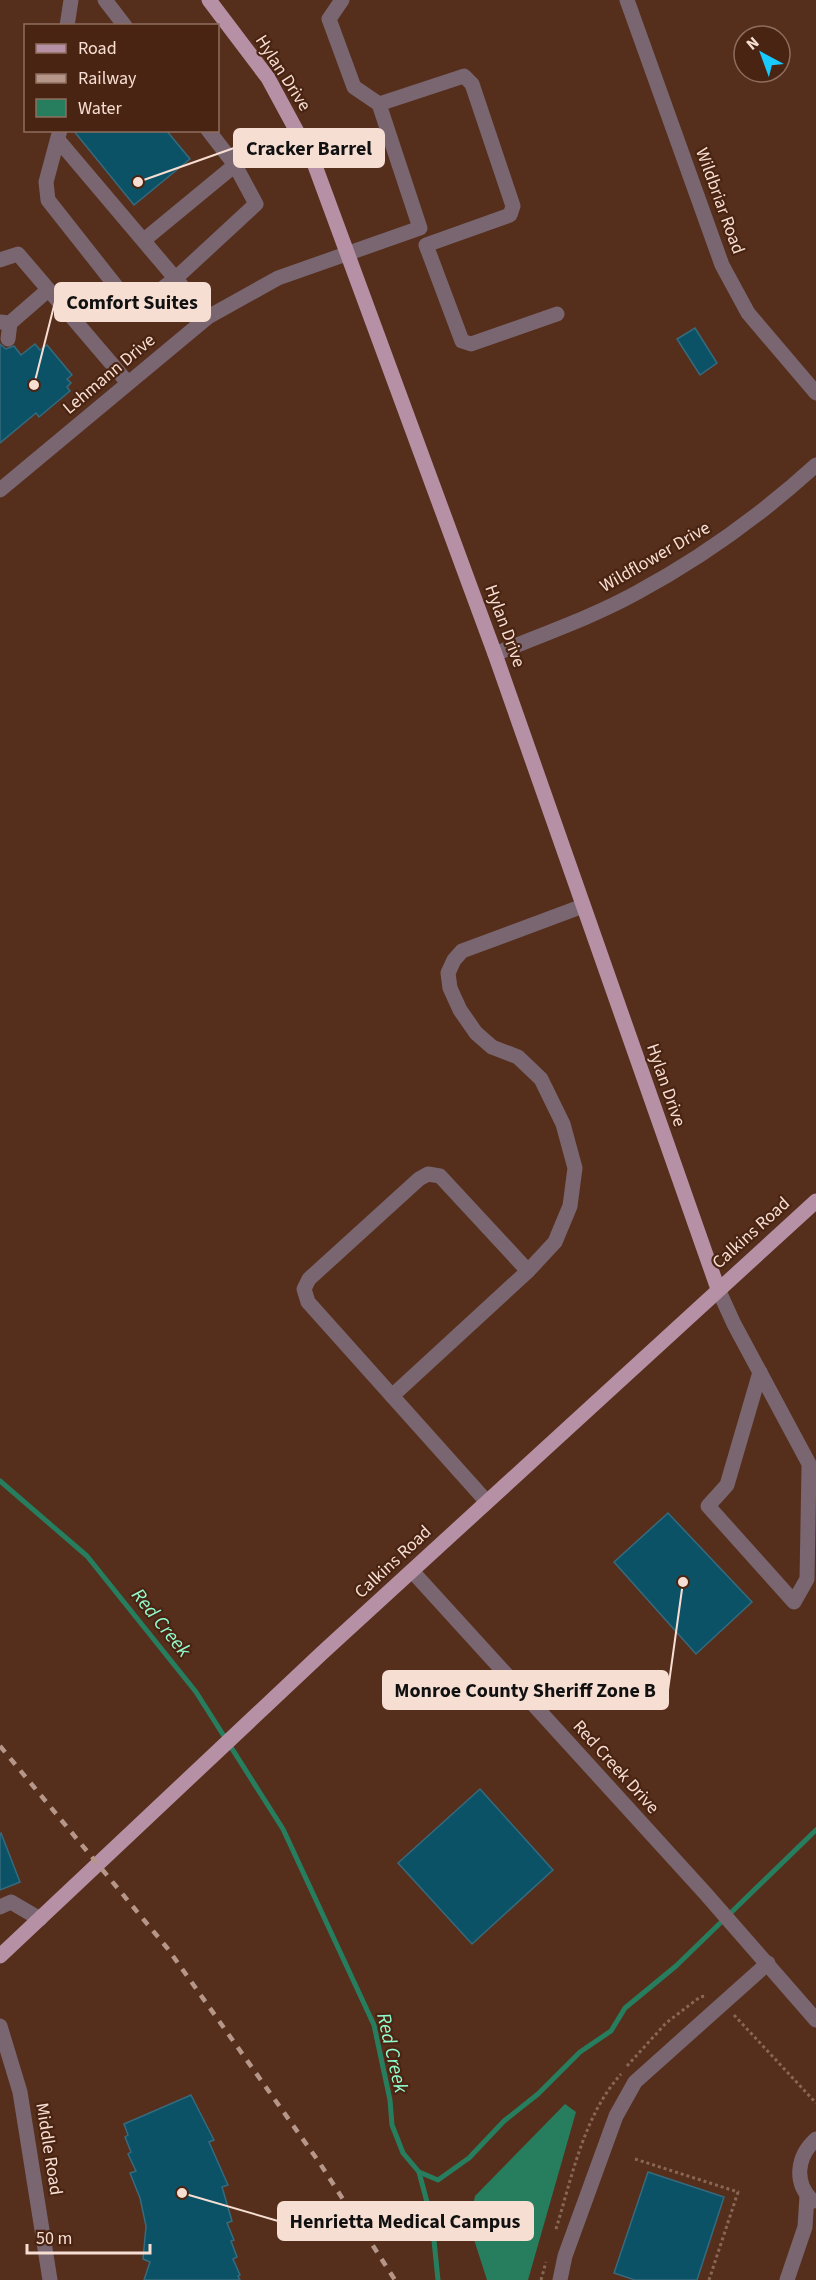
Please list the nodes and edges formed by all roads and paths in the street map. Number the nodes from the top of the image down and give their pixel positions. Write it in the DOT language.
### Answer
graph roads {
  1 [pos="71,0"];
  2 [pos="105,0"];
  3 [pos="209,0"];
  4 [pos="342,0"];
  5 [pos="627,0"];
  6 [pos="67,24"];
  7 [pos="123,24"];
  8 [pos="379,104"];
  9 [pos="210,132"];
  10 [pos="60,136"];
  11 [pos="235,165"];
  12 [pos="420,228"];
  13 [pos="144,240"];
  14 [pos="426,245"];
  15 [pos="347,254"];
  16 [pos="0,260"];
  17 [pos="176,278"];
  18 [pos="48,290"];
  19 [pos="557,314"];
  20 [pos="208,316"];
  21 [pos="5,322"];
  22 [pos="8,339"];
  23 [pos="128,383"];
  24 [pos="816,393"];
  25 [pos="816,465"];
  26 [pos="0,490"];
  27 [pos="495,654"];
  28 [pos="584,906"];
  29 [pos="816,1201"];
  30 [pos="528,1271"];
  31 [pos="718,1289"];
  32 [pos="760,1372"];
  33 [pos="392,1396"];
  34 [pos="812,1472"];
  35 [pos="487,1502"];
  36 [pos="412,1571"];
  37 [pos="5,1899"];
  38 [pos="40,1919"];
  39 [pos="0,1956"];
  40 [pos="768,1963"];
  41 [pos="723,2003"];
  42 [pos="816,2020"];
  43 [pos="0,2026"];
  44 [pos="816,2103"];
  45 [pos="816,2139"];
  46 [pos="635,2158"];
  47 [pos="812,2200"];
  48 [pos="554,2238"];
  49 [pos="547,2260"];
  50 [pos="50,2280"];
  51 [pos="541,2280"];
  52 [pos="560,2280"];
  53 [pos="709,2280"];
  54 [pos="787,2280"];
  1 -- 6 [label="street"];
  2 -- 7 [label="street"];
  3 -- 15 [label="main road, Hylan Drive"];
  4 -- 8 [label="street"];
  5 -- 24 [label="street, Wildbriar Road"];
  8 -- 12 [label="street"];
  8 -- 14 [label="street"];
  9 -- 11 [label="street"];
  10 -- 13 [label="street"];
  10 -- 17 [label="street"];
  11 -- 13 [label="street"];
  11 -- 17 [label="street"];
  12 -- 14 [label="street"];
  12 -- 15 [label="street, Lehmann Drive"];
  13 -- 17 [label="street"];
  14 -- 19 [label="street"];
  15 -- 20 [label="street, Lehmann Drive"];
  15 -- 27 [label="main road, Hylan Drive"];
  16 -- 18 [label="street"];
  17 -- 20 [label="street"];
  18 -- 21 [label="street"];
  18 -- 23 [label="street"];
  20 -- 23 [label="street, Lehmann Drive"];
  21 -- 22 [label="street"];
  23 -- 26 [label="street, Lehmann Drive"];
  25 -- 27 [label="street, Wildflower Drive"];
  27 -- 28 [label="main road, Hylan Drive"];
  28 -- 30 [label="street"];
  28 -- 31 [label="main road, Hylan Drive"];
  29 -- 31 [label="main road, Calkins Road"];
  30 -- 33 [label="street"];
  30 -- 33 [label="street"];
  31 -- 32 [label="street"];
  31 -- 35 [label="main road, Calkins Road"];
  32 -- 34 [label="street"];
  32 -- 34 [label="street"];
  33 -- 35 [label="street"];
  35 -- 36 [label="main road, Calkins Road"];
  36 -- 38 [label="main road, Calkins Road"];
  36 -- 40 [label="street, Red Creek Drive"];
  37 -- 38 [label="street"];
  38 -- 39 [label="main road, Calkins Road"];
  40 -- 41 [label="street"];
  40 -- 42 [label="street, Red Creek Drive"];
  41 -- 44 [label="path"];
  41 -- 48 [label="path"];
  41 -- 52 [label="street"];
  43 -- 50 [label="street, Middle Road"];
  45 -- 47 [label="street"];
  46 -- 53 [label="path"];
  47 -- 54 [label="street"];
  49 -- 51 [label="path"];
}
